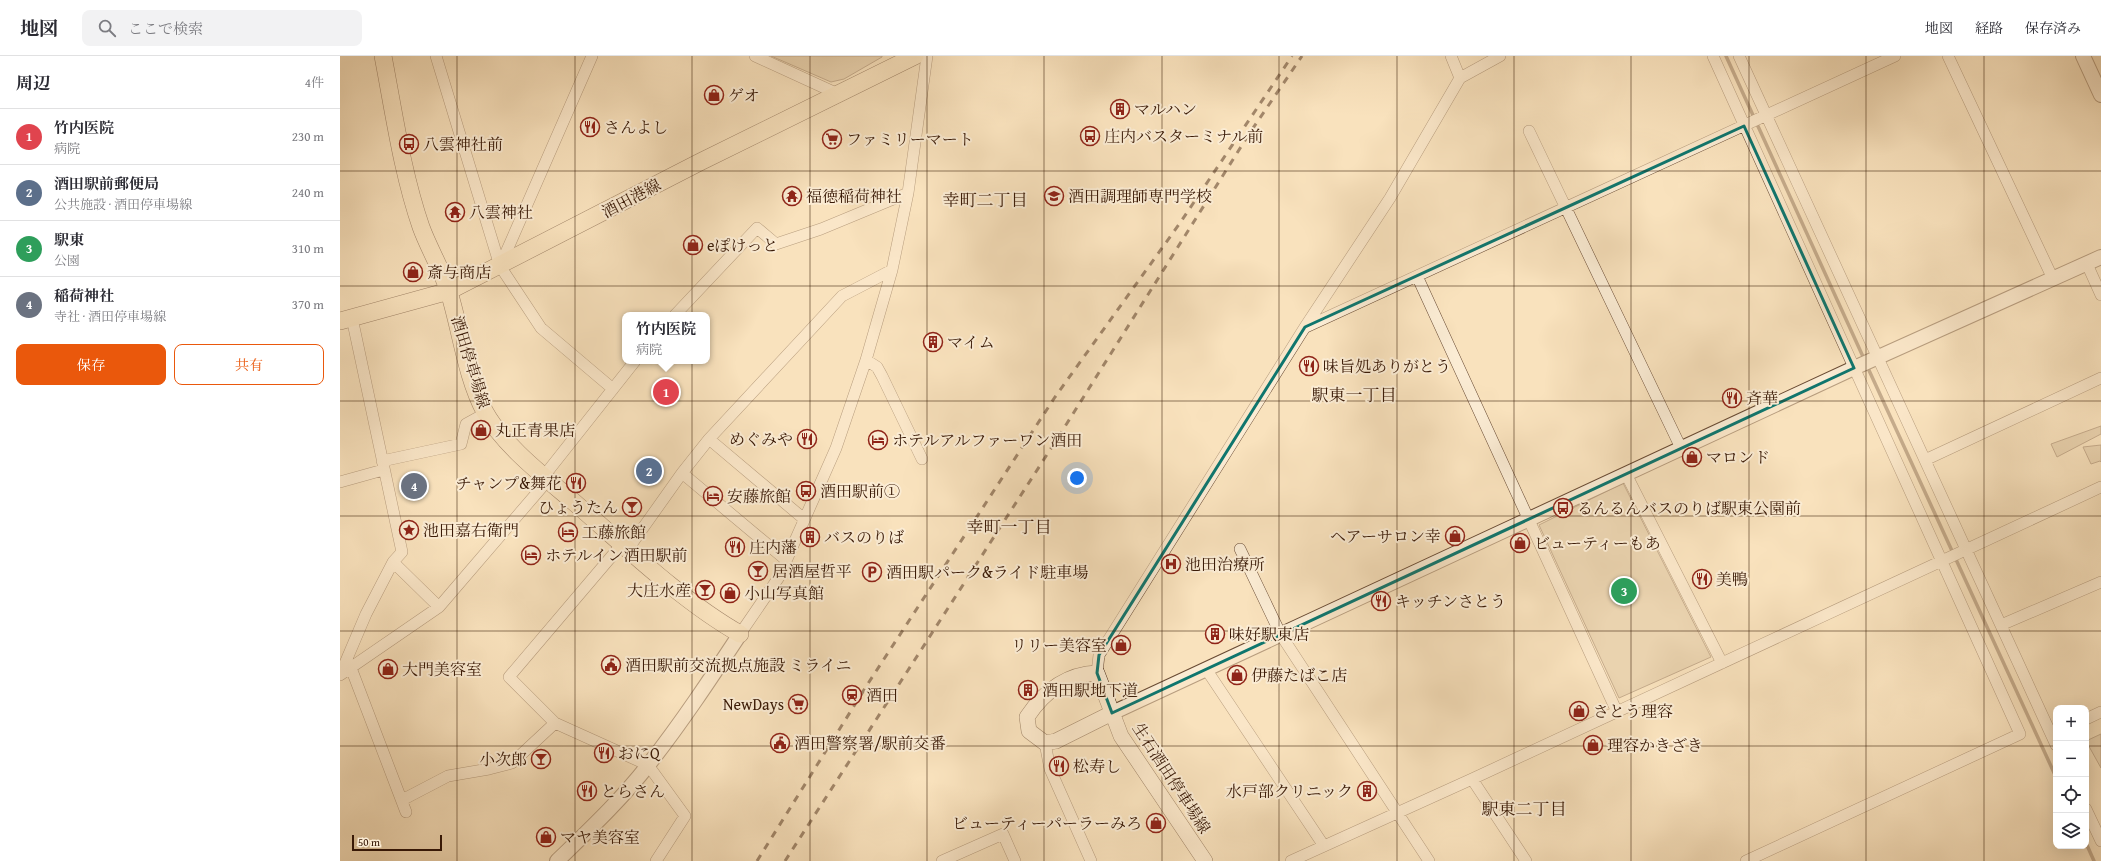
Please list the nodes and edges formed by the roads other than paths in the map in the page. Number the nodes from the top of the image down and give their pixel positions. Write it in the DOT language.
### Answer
graph roads {
  1 [pos="383,56"];
  2 [pos="436,56"];
  3 [pos="592,56"];
  4 [pos="755,56"];
  5 [pos="916,56"];
  6 [pos="927,56"];
  7 [pos="1451,56"];
  8 [pos="1500,56"];
  9 [pos="1713,56"];
  10 [pos="1739,56"];
  11 [pos="1895,56"];
  12 [pos="1948,56"];
  13 [pos="2083,56"];
  14 [pos="1460,78"];
  15 [pos="838,94"];
  16 [pos="2101,96"];
  17 [pos="1766,116"];
  18 [pos="1744,126"];
  19 [pos="1529,132"];
  20 [pos="908,193"];
  21 [pos="1566,208"];
  22 [pos="2101,257"];
  23 [pos="2087,264"];
  24 [pos="500,266"];
  25 [pos="892,270"];
  26 [pos="1417,276"];
  27 [pos="2053,279"];
  28 [pos="449,291"];
  29 [pos="2101,294"];
  30 [pos="678,312"];
  31 [pos="346,320"];
  32 [pos="1305,327"];
  33 [pos="1878,357"];
  34 [pos="866,360"];
  35 [pos="633,364"];
  36 [pos="1854,368"];
  37 [pos="2101,378"];
  38 [pos="613,389"];
  39 [pos="486,413"];
  40 [pos="709,439"];
  41 [pos="1681,448"];
  42 [pos="922,459"];
  43 [pos="1925,460"];
  44 [pos="383,465"];
  45 [pos="682,473"];
  46 [pos="1626,474"];
  47 [pos="546,478"];
  48 [pos="340,482"];
  49 [pos="2101,487"];
  50 [pos="804,519"];
  51 [pos="1528,520"];
  52 [pos="625,547"];
  53 [pos="1240,549"];
  54 [pos="1966,550"];
  55 [pos="786,560"];
  56 [pos="1943,561"];
  57 [pos="393,562"];
  58 [pos="2101,582"];
  59 [pos="439,607"];
  60 [pos="2001,625"];
  61 [pos="740,634"];
  62 [pos="1281,635"];
  63 [pos="1722,663"];
  64 [pos="351,668"];
  65 [pos="1206,669"];
  66 [pos="1097,673"];
  67 [pos="340,675"];
  68 [pos="1617,712"];
  69 [pos="2101,712"];
  70 [pos="1112,713"];
  71 [pos="2089,717"];
  72 [pos="555,723"];
  73 [pos="2053,731"];
  74 [pos="1045,743"];
  75 [pos="648,765"];
  76 [pos="1472,779"];
  77 [pos="402,800"];
  78 [pos="406,812"];
  79 [pos="1398,813"];
  80 [pos="2088,813"];
  81 [pos="2101,841"];
  82 [pos="1324,846"];
  83 [pos="1764,857"];
  84 [pos="558,861"];
  85 [pos="656,861"];
  86 [pos="942,861"];
  87 [pos="1015,861"];
  88 [pos="1091,861"];
  89 [pos="1205,861"];
  90 [pos="1291,861"];
  91 [pos="1429,861"];
  92 [pos="1526,861"];
  93 [pos="1746,861"];
  1 -- 28 [label="main road, 酒田停車場線"];
  2 -- 24 [label="street"];
  3 -- 24 [label="street"];
  4 -- 15 [label="street"];
  5 -- 15 [label="main road, 酒田港線"];
  6 -- 20 [label="street"];
  7 -- 14 [label="street"];
  8 -- 14 [label="street"];
  9 -- 18 [label="street"];
  10 -- 17 [label="street"];
  11 -- 17 [label="street"];
  12 -- 27 [label="street"];
  13 -- 16 [label="street"];
  14 -- 32 [label="street"];
  15 -- 24 [label="main road, 酒田港線"];
  17 -- 18 [label="street"];
  17 -- 33 [label="street"];
  18 -- 21 [label="street"];
  18 -- 36 [label="street"];
  19 -- 21 [label="street"];
  20 -- 25 [label="street"];
  20 -- 30 [label="street"];
  21 -- 26 [label="street"];
  21 -- 41 [label="street"];
  22 -- 23 [label="street"];
  23 -- 27 [label="street"];
  23 -- 29 [label="street"];
  24 -- 28 [label="main road, 酒田港線"];
  24 -- 38 [label="street"];
  25 -- 34 [label="street"];
  25 -- 40 [label="street"];
  26 -- 32 [label="street"];
  26 -- 51 [label="street"];
  27 -- 33 [label="street"];
  28 -- 31 [label="main road, 酒田港線"];
  28 -- 39 [label="main road, 酒田停車場線"];
  31 -- 44 [label="street"];
  32 -- 66 [label="street"];
  33 -- 36 [label="street"];
  33 -- 43 [label="street"];
  34 -- 42 [label="street"];
  34 -- 50 [label="street"];
  35 -- 38 [label="street"];
  36 -- 41 [label="street"];
  36 -- 56 [label="street"];
  37 -- 43 [label="street"];
  38 -- 47 [label="street"];
  39 -- 44 [label="street"];
  39 -- 47 [label="main road, 酒田停車場線"];
  40 -- 45 [label="street"];
  40 -- 50 [label="street"];
  41 -- 46 [label="street"];
  43 -- 54 [label="street"];
  44 -- 48 [label="street"];
  44 -- 57 [label="street"];
  45 -- 52 [label="street"];
  45 -- 55 [label="street"];
  46 -- 51 [label="street"];
  46 -- 63 [label="street"];
  47 -- 52 [label="main road, 酒田停車場線"];
  47 -- 59 [label="street"];
  49 -- 54 [label="street"];
  50 -- 55 [label="street"];
  51 -- 62 [label="street"];
  51 -- 68 [label="street"];
  52 -- 61 [label="main road, 酒田停車場線"];
  52 -- 72 [label="street"];
  53 -- 62 [label="street"];
  54 -- 56 [label="street"];
  54 -- 60 [label="street"];
  55 -- 61 [label="street"];
  56 -- 63 [label="street"];
  56 -- 83 [label="street"];
  57 -- 59 [label="street"];
  57 -- 67 [label="street"];
  58 -- 60 [label="street"];
  59 -- 64 [label="street"];
  60 -- 73 [label="street"];
  61 -- 75 [label="street"];
  62 -- 65 [label="street"];
  62 -- 79 [label="street"];
  63 -- 68 [label="street"];
  64 -- 67 [label="street"];
  64 -- 77 [label="street"];
  65 -- 70 [label="street"];
  65 -- 82 [label="street"];
  66 -- 70 [label="main road, 生石酒田停車場線"];
  66 -- 74 [label="main road"];
  68 -- 76 [label="street"];
  69 -- 71 [label="street"];
  70 -- 74 [label="main road, 生石酒田停車場線"];
  70 -- 89 [label="main road, 生石酒田停車場線"];
  72 -- 75 [label="street"];
  72 -- 77 [label="street"];
  74 -- 88 [label="street"];
  75 -- 84 [label="street"];
  75 -- 85 [label="street"];
  76 -- 79 [label="street"];
  76 -- 92 [label="street"];
  77 -- 78 [label="street"];
  79 -- 82 [label="street"];
  79 -- 91 [label="street"];
  80 -- 81 [label="street"];
  82 -- 90 [label="street"];
  83 -- 93 [label="street"];
  86 -- 87 [label="street"];
}
